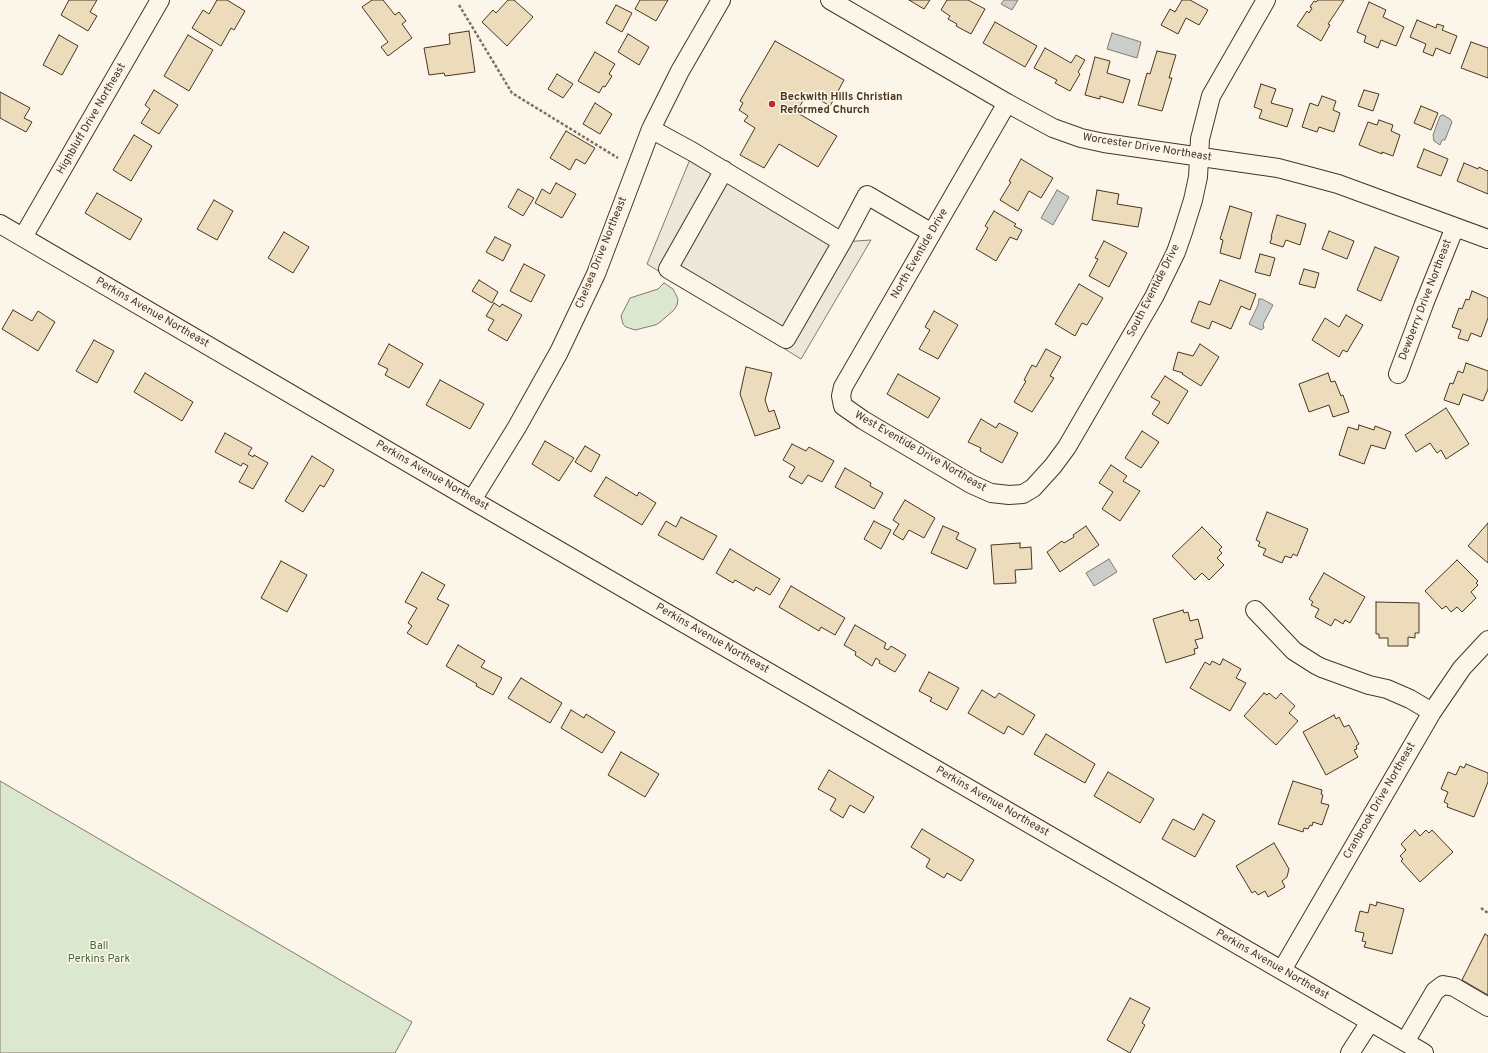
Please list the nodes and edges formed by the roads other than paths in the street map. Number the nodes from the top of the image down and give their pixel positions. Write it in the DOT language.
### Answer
graph roads {
  1 [pos="160,0"];
  2 [pos="721,0"];
  3 [pos="830,0"];
  4 [pos="1266,0"];
  5 [pos="1007,103"];
  6 [pos="651,129"];
  7 [pos="1199,157"];
  8 [pos="724,170"];
  9 [pos="0,224"];
  10 [pos="1455,227"];
  11 [pos="932,233"];
  12 [pos="23,237"];
  13 [pos="1488,239"];
  14 [pos="842,242"];
  15 [pos="1398,374"];
  16 [pos="843,406"];
  17 [pos="1022,494"];
  18 [pos="472,500"];
  19 [pos="1255,610"];
  20 [pos="1488,640"];
  21 [pos="1432,712"];
  22 [pos="1282,970"];
  23 [pos="1488,1007"];
  24 [pos="1370,1022"];
  25 [pos="1405,1042"];
  26 [pos="1350,1053"];
  27 [pos="1424,1053"];
  1 -- 12 [label="street, Highbluff Drive Northeast"];
  2 -- 6 [label="street, Chelsea Drive Northeast"];
  3 -- 5 [label="street, Worcester Drive Northeast"];
  4 -- 7 [label="street, South Eventide Drive"];
  5 -- 7 [label="street, Worcester Drive Northeast"];
  5 -- 11 [label="street, North Eventide Drive"];
  6 -- 8 [label="street"];
  6 -- 18 [label="street, Chelsea Drive Northeast"];
  7 -- 10 [label="street, Worcester Drive Northeast"];
  7 -- 17 [label="street, South Eventide Drive"];
  8 -- 14 [label="street"];
  8 -- 14 [label="street"];
  9 -- 12 [label="street, Perkins Avenue Northeast"];
  10 -- 13 [label="street, Worcester Drive Northeast"];
  10 -- 15 [label="street, Dewberry Drive Northeast"];
  11 -- 14 [label="street"];
  11 -- 16 [label="street, North Eventide Drive"];
  12 -- 18 [label="street, Perkins Avenue Northeast"];
  16 -- 17 [label="street, West Eventide Drive Northeast"];
  18 -- 22 [label="street, Perkins Avenue Northeast"];
  19 -- 21 [label="street"];
  20 -- 21 [label="street, Cranbrook Drive Northeast"];
  21 -- 22 [label="street, Cranbrook Drive Northeast"];
  22 -- 24 [label="street, Perkins Avenue Northeast"];
  23 -- 25 [label="street"];
  24 -- 25 [label="street, Perkins Avenue Northeast"];
  24 -- 26 [label="street"];
  25 -- 27 [label="street, Perkins Avenue Northeast"];
}
